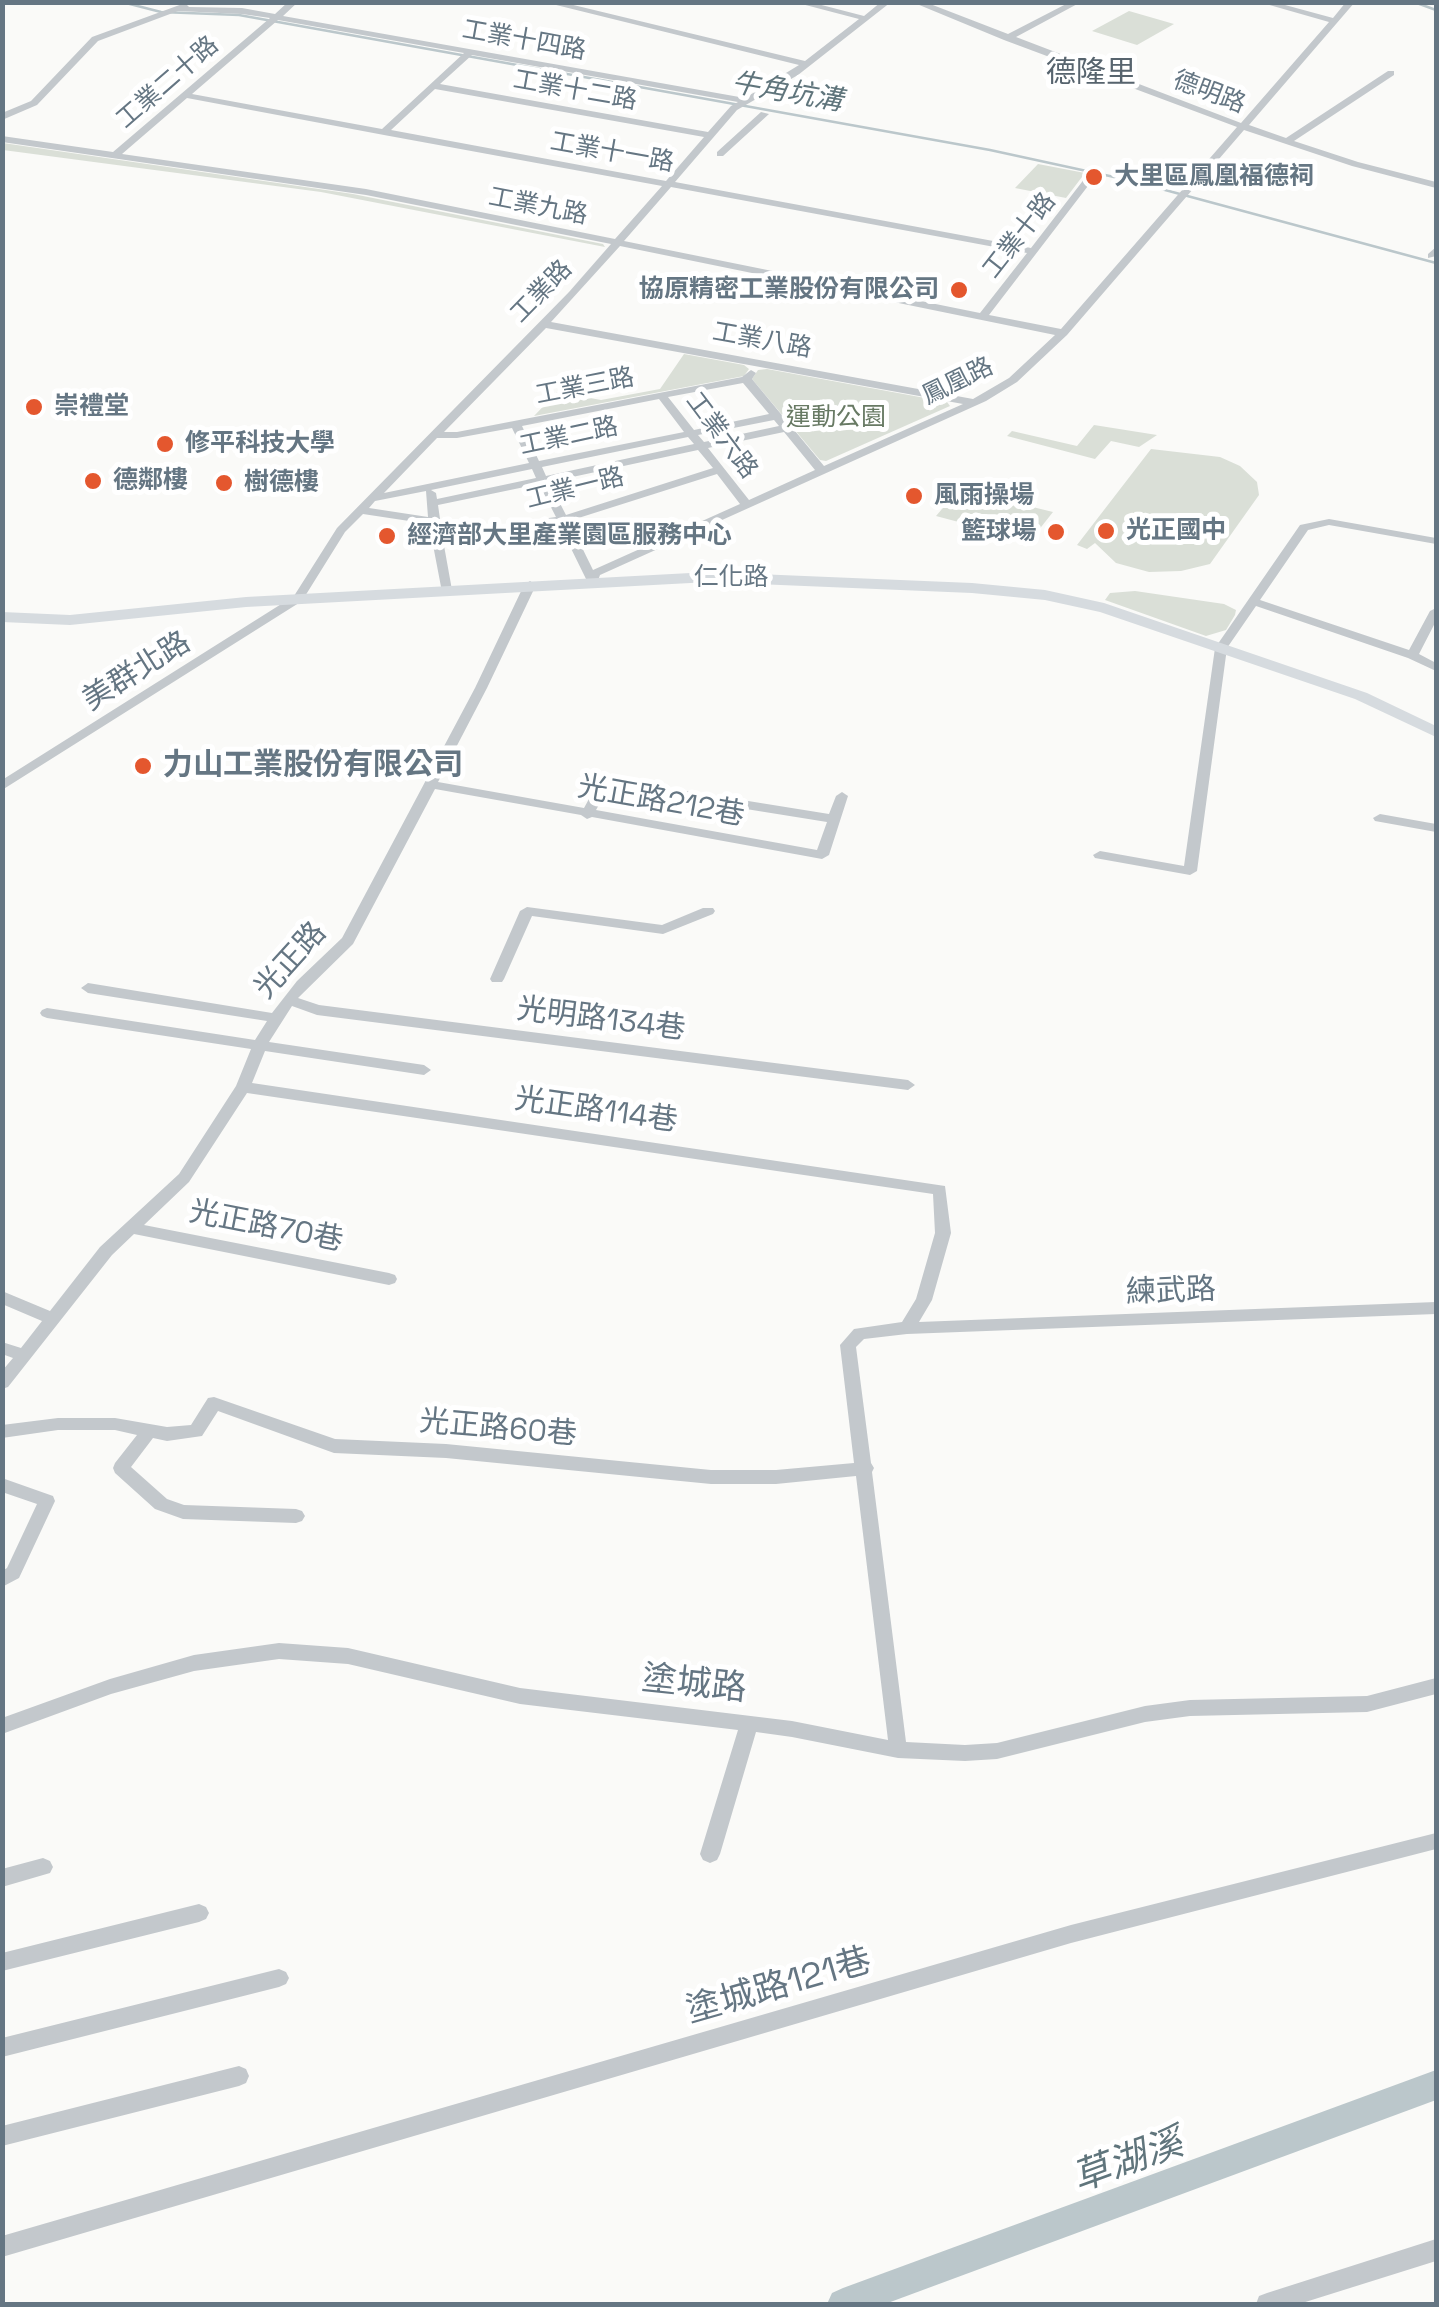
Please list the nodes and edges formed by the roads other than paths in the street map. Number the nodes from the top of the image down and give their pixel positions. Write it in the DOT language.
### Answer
graph roads {
  1 [pos="193,2"];
  2 [pos="294,2"];
  3 [pos="548,2"];
  4 [pos="798,2"];
  5 [pos="886,2"];
  6 [pos="916,2"];
  7 [pos="1077,2"];
  8 [pos="1263,2"];
  9 [pos="1351,2"];
  10 [pos="172,11"];
  11 [pos="864,18"];
  12 [pos="271,20"];
  13 [pos="1334,21"];
  14 [pos="1007,38"];
  15 [pos="468,55"];
  16 [pos="805,64"];
  17 [pos="1391,74"];
  18 [pos="434,86"];
  19 [pos="185,95"];
  20 [pos="2,102"];
  21 [pos="740,103"];
  22 [pos="27,105"];
  23 [pos="764,114"];
  24 [pos="2,117"];
  25 [pos="1242,125"];
  26 [pos="384,132"];
  27 [pos="710,135"];
  28 [pos="2,140"];
  29 [pos="1288,141"];
  30 [pos="720,154"];
  31 [pos="115,156"];
  32 [pos="1088,180"];
  33 [pos="665,183"];
  34 [pos="1436,186"];
  35 [pos="619,243"];
  36 [pos="1033,251"];
  37 [pos="983,316"];
  38 [pos="543,324"];
  39 [pos="1063,333"];
  40 [pos="758,364"];
  41 [pos="746,378"];
  42 [pos="662,395"];
  43 [pos="974,402"];
  44 [pos="776,416"];
  45 [pos="516,423"];
  46 [pos="786,428"];
  47 [pos="692,434"];
  48 [pos="432,435"];
  49 [pos="701,446"];
  50 [pos="719,470"];
  51 [pos="821,470"];
  52 [pos="540,473"];
  53 [pos="429,489"];
  54 [pos="371,499"];
  55 [pos="434,502"];
  56 [pos="746,504"];
  57 [pos="360,510"];
  58 [pos="562,520"];
  59 [pos="435,521"];
  60 [pos="438,537"];
  61 [pos="1436,542"];
  62 [pos="593,582"];
  63 [pos="530,585"];
  64 [pos="446,590"];
  65 [pos="298,598"];
  66 [pos="1254,602"];
  67 [pos="1436,611"];
  68 [pos="2,618"];
  69 [pos="1221,648"];
  70 [pos="1412,655"];
  71 [pos="1436,667"];
  72 [pos="1436,732"];
  73 [pos="430,784"];
  74 [pos="2,786"];
  75 [pos="842,796"];
  76 [pos="587,815"];
  77 [pos="834,818"];
  78 [pos="1380,818"];
  79 [pos="1436,828"];
  80 [pos="1100,855"];
  81 [pos="708,911"];
  82 [pos="497,979"];
  83 [pos="88,988"];
  84 [pos="288,1000"];
  85 [pos="48,1013"];
  86 [pos="276,1018"];
  87 [pos="259,1046"];
  88 [pos="424,1070"];
  89 [pos="908,1085"];
  90 [pos="243,1087"];
  91 [pos="132,1228"];
  92 [pos="390,1279"];
  93 [pos="2,1297"];
  94 [pos="1436,1308"];
  95 [pos="52,1319"];
  96 [pos="908,1328"];
  97 [pos="2,1348"];
  98 [pos="24,1355"];
  99 [pos="2,1383"];
  100 [pos="150,1431"];
  101 [pos="2,1432"];
  102 [pos="866,1468"];
  103 [pos="2,1485"];
  104 [pos="296,1516"];
  105 [pos="2,1580"];
  106 [pos="1436,1686"];
  107 [pos="1436,1697"];
  108 [pos="1387,1699"];
  109 [pos="750,1724"];
  110 [pos="2,1726"];
  111 [pos="898,1750"];
  112 [pos="1436,1841"];
  113 [pos="710,1854"];
  114 [pos="43,1867"];
  115 [pos="2,1878"];
  116 [pos="199,1913"];
  117 [pos="2,1962"];
  118 [pos="279,1978"];
  119 [pos="2,2048"];
  120 [pos="239,2076"];
  121 [pos="2,2136"];
  122 [pos="2,2247"];
  123 [pos="1436,2250"];
  124 [pos="1266,2304"];
  1 -- 10 [label="street"];
  2 -- 12 [label="street, 工業二十路"];
  3 -- 16 [label="street"];
  4 -- 11 [label="street"];
  5 -- 11 [label="street, 工業路"];
  6 -- 14 [label="street, 德明路"];
  7 -- 14 [label="street"];
  8 -- 13 [label="street"];
  9 -- 13 [label="street, 鳳凰路"];
  10 -- 12 [label="street, 工業十四路"];
  10 -- 22 [label="street"];
  11 -- 16 [label="street, 工業路"];
  12 -- 15 [label="street, 工業十四路"];
  12 -- 19 [label="street, 工業二十路"];
  13 -- 25 [label="street, 鳳凰路"];
  14 -- 25 [label="street, 德明路"];
  15 -- 18 [label="street"];
  15 -- 21 [label="street, 工業十四路"];
  16 -- 21 [label="street, 工業路"];
  17 -- 29 [label="street"];
  18 -- 26 [label="street"];
  18 -- 27 [label="street, 工業十二路"];
  19 -- 26 [label="street, 工業十一路"];
  19 -- 31 [label="street, 工業二十路"];
  20 -- 22 [label="street"];
  21 -- 27 [label="street, 工業路"];
  22 -- 24 [label="street"];
  23 -- 30 [label="street"];
  25 -- 29 [label="street, 德明路"];
  25 -- 39 [label="street, 鳳凰路"];
  26 -- 33 [label="street, 工業十一路"];
  27 -- 33 [label="street, 工業路"];
  28 -- 31 [label="street, 工業九路"];
  29 -- 34 [label="street, 德明路"];
  31 -- 35 [label="street, 工業九路"];
  32 -- 36 [label="street, 工業十路"];
  33 -- 35 [label="street, 工業路"];
  33 -- 36 [label="street, 工業十一路"];
  35 -- 37 [label="street, 工業九路"];
  35 -- 38 [label="street, 工業路"];
  36 -- 37 [label="street, 工業十路"];
  37 -- 39 [label="street, 工業九路"];
  38 -- 40 [label="street, 工業八路"];
  38 -- 48 [label="street, 工業路"];
  39 -- 43 [label="street, 鳳凰路"];
  40 -- 41 [label="street"];
  40 -- 43 [label="street, 工業八路"];
  41 -- 42 [label="street, 工業三路"];
  41 -- 44 [label="street"];
  42 -- 45 [label="street, 工業三路"];
  42 -- 47 [label="street, 工業六路"];
  43 -- 51 [label="street, 鳳凰路"];
  44 -- 46 [label="street"];
  44 -- 47 [label="street, 工業二路"];
  45 -- 48 [label="street, 工業三路"];
  45 -- 52 [label="street"];
  46 -- 49 [label="street, 工業二路"];
  46 -- 51 [label="street"];
  47 -- 49 [label="street, 工業六路"];
  47 -- 52 [label="street, 工業二路"];
  48 -- 54 [label="street, 工業路"];
  49 -- 50 [label="street, 工業六路"];
  49 -- 52 [label="street, 工業二路"];
  50 -- 56 [label="street, 工業六路"];
  50 -- 58 [label="street, 工業一路"];
  51 -- 56 [label="street, 鳳凰路"];
  52 -- 53 [label="street, 工業二路"];
  52 -- 55 [label="street, 工業二路"];
  52 -- 58 [label="street"];
  53 -- 54 [label="street, 工業二路"];
  53 -- 55 [label="street"];
  54 -- 57 [label="street, 工業路"];
  55 -- 59 [label="street"];
  56 -- 62 [label="street, 鳳凰路"];
  57 -- 59 [label="street"];
  57 -- 65 [label="street, 工業路"];
  58 -- 60 [label="street, 工業一路"];
  58 -- 62 [label="street"];
  59 -- 60 [label="street"];
  60 -- 64 [label="street"];
  61 -- 66 [label="street"];
  62 -- 63 [label="main road, 仁化路"];
  62 -- 69 [label="main road, 仁化路"];
  63 -- 64 [label="main road, 仁化路"];
  63 -- 73 [label="street, 光正路"];
  64 -- 65 [label="main road, 仁化路"];
  65 -- 68 [label="main road, 仁化路"];
  65 -- 74 [label="street, 美群北路"];
  66 -- 69 [label="street"];
  66 -- 70 [label="street"];
  67 -- 70 [label="street"];
  69 -- 72 [label="main road, 仁化路"];
  69 -- 80 [label="street"];
  70 -- 71 [label="street"];
  73 -- 76 [label="street, 光正路212巷"];
  73 -- 84 [label="street, 光正路"];
  75 -- 77 [label="street, 光正路212巷"];
  76 -- 77 [label="street"];
  76 -- 77 [label="street, 光正路212巷"];
  78 -- 79 [label="street"];
  81 -- 82 [label="street"];
  83 -- 86 [label="street"];
  84 -- 86 [label="street, 光正路"];
  84 -- 89 [label="street, 光明路134巷"];
  85 -- 87 [label="street"];
  86 -- 87 [label="street, 光正路"];
  87 -- 88 [label="street"];
  87 -- 90 [label="street, 光正路"];
  90 -- 91 [label="street, 光正路"];
  90 -- 96 [label="street, 光正路114巷"];
  91 -- 92 [label="street, 光正路70巷"];
  91 -- 95 [label="street, 光正路"];
  93 -- 95 [label="street"];
  94 -- 96 [label="street, 練武路"];
  95 -- 98 [label="street, 光正路"];
  96 -- 102 [label="street, 練武路"];
  97 -- 98 [label="street"];
  98 -- 99 [label="street, 光正路"];
  100 -- 101 [label="street, 光正路60巷"];
  100 -- 102 [label="street, 光正路60巷"];
  100 -- 104 [label="street"];
  102 -- 111 [label="street, 練武路"];
  103 -- 105 [label="street"];
  106 -- 108 [label="street, 塗城路"];
  107 -- 108 [label="street, 塗城路"];
  108 -- 111 [label="street, 塗城路"];
  109 -- 110 [label="street, 塗城路"];
  109 -- 111 [label="street, 塗城路"];
  109 -- 113 [label="street"];
  112 -- 122 [label="street, 塗城路121巷"];
  114 -- 115 [label="street"];
  116 -- 117 [label="street"];
  118 -- 119 [label="street"];
  120 -- 121 [label="street"];
  123 -- 124 [label="street"];
}
